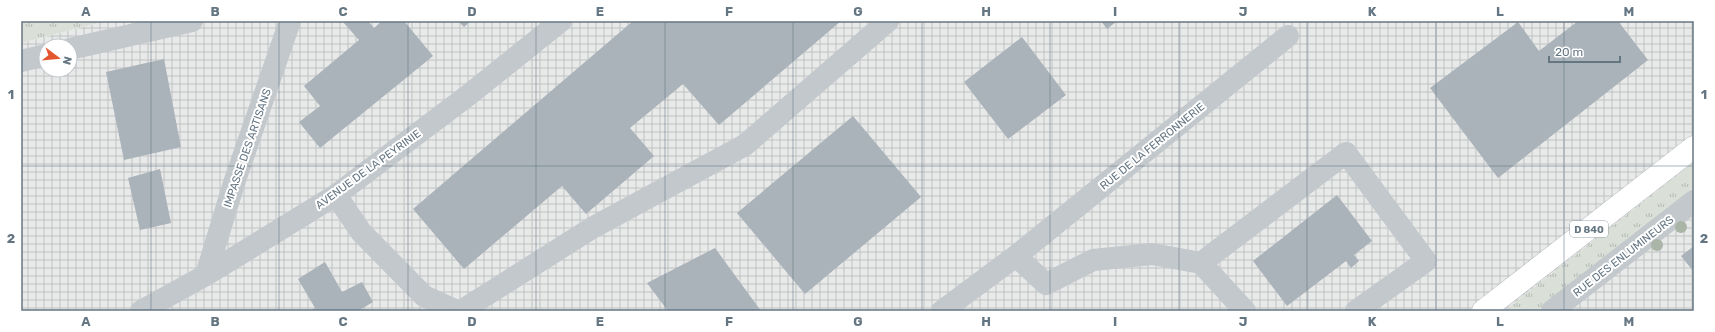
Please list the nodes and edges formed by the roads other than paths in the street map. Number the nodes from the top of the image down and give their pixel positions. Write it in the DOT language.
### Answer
graph roads {
  1 [pos="192,21"];
  2 [pos="290,21"];
  3 [pos="561,21"];
  4 [pos="881,24"];
  5 [pos="1288,36"];
  6 [pos="78,47"];
  7 [pos="38,57"];
  8 [pos="21,60"];
  9 [pos="1694,146"];
  10 [pos="336,195"];
  11 [pos="1694,200"];
  12 [pos="1016,256"];
  13 [pos="1201,263"];
  14 [pos="206,275"];
  15 [pos="141,311"];
  16 [pos="456,311"];
  17 [pos="461,311"];
  18 [pos="942,311"];
  19 [pos="1245,311"];
  20 [pos="1356,311"];
  21 [pos="1483,311"];
  22 [pos="1552,311"];
  1 -- 6 [label="street"];
  2 -- 14 [label="street, IMPASSE DES ARTISANS"];
  3 -- 10 [label="street, AVENUE DE LA PEYRINIE"];
  4 -- 17 [label="street"];
  5 -- 12 [label="street, RUE DE LA FERRONNERIE"];
  7 -- 8 [label="street"];
  9 -- 21 [label="main road, D 840"];
  10 -- 14 [label="street, AVENUE DE LA PEYRINIE"];
  10 -- 16 [label="street"];
  11 -- 22 [label="street, RUE DES ENLUMINEURS"];
  12 -- 13 [label="street"];
  12 -- 18 [label="street, RUE DE LA FERRONNERIE"];
  13 -- 19 [label="street"];
  13 -- 20 [label="street"];
  14 -- 15 [label="street, AVENUE DE LA PEYRINIE"];
}
